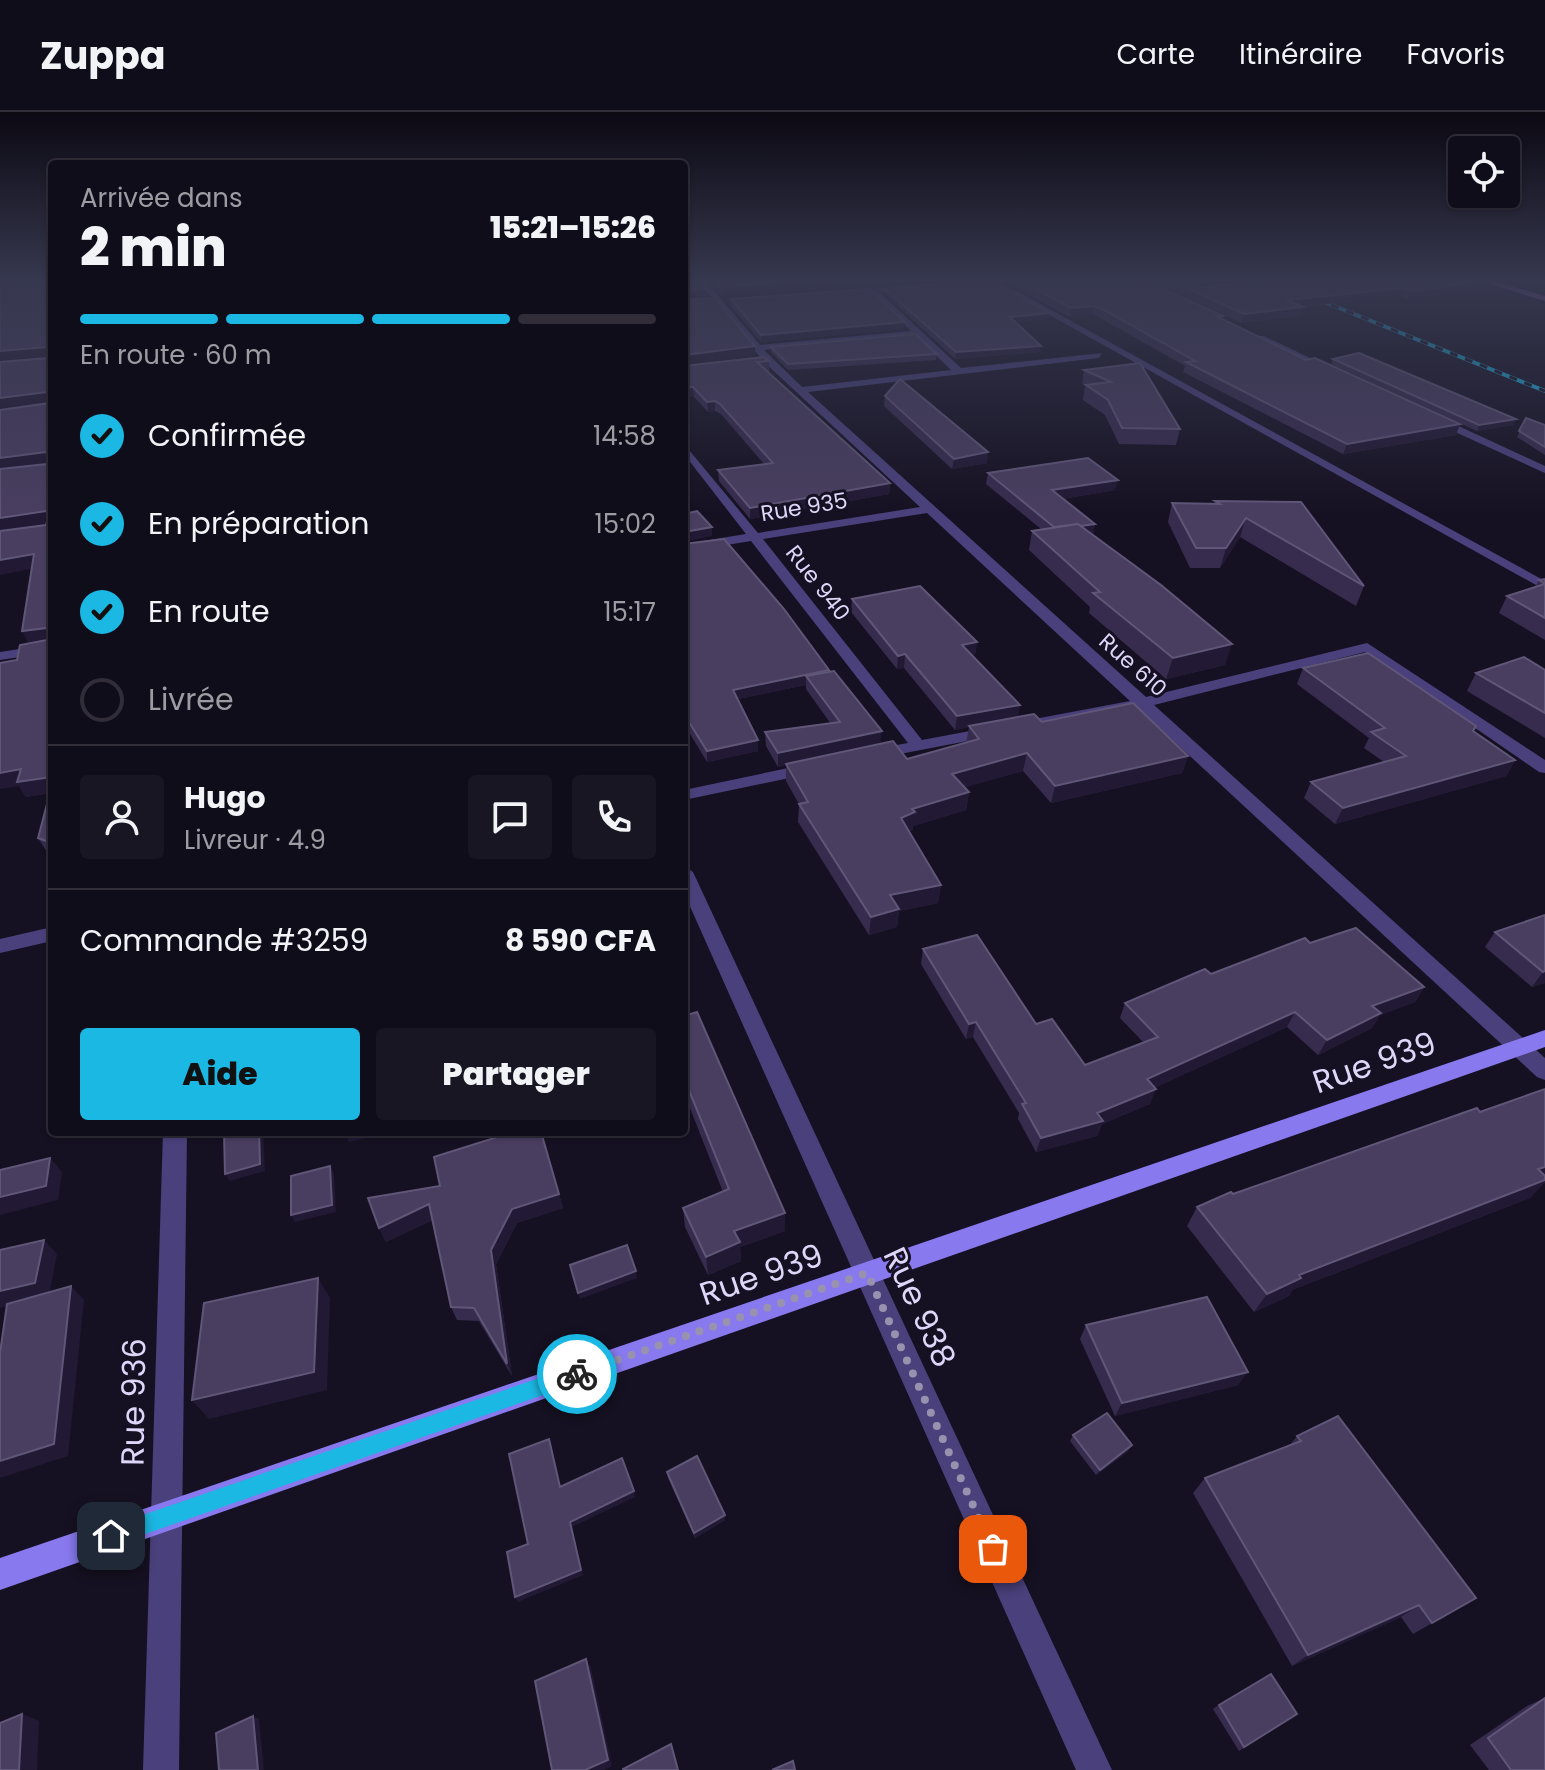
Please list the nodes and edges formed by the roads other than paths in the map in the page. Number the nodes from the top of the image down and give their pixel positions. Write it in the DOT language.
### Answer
graph roads {
  1 [pos="762,358"];
  2 [pos="945,358"];
  3 [pos="1071,358"];
  4 [pos="1132,358"];
  5 [pos="1305,358"];
  6 [pos="959,372"];
  7 [pos="1334,372"];
  8 [pos="801,390"];
  9 [pos="1418,411"];
  10 [pos="688,452"];
  11 [pos="1545,470"];
  12 [pos="930,509"];
  13 [pos="754,537"];
  14 [pos="688,547"];
  15 [pos="1545,586"];
  16 [pos="48,649"];
  17 [pos="0,656"];
  18 [pos="1142,703"];
  19 [pos="918,745"];
  20 [pos="855,758"];
  21 [pos="824,765"];
  22 [pos="1545,768"];
  23 [pos="688,794"];
  24 [pos="688,881"];
  25 [pos="48,935"];
  26 [pos="0,946"];
  27 [pos="1545,1038"];
  28 [pos="1519,1047"];
  29 [pos="1545,1071"];
  30 [pos="175,1136"];
  31 [pos="867,1273"];
  32 [pos="167,1516"];
  33 [pos="0,1574"];
  34 [pos="161,1770"];
  35 [pos="1094,1770"];
  1 -- 8 [label="street, Rue 610"];
  2 -- 6 [label="street"];
  3 -- 6 [label="street"];
  4 -- 15 [label="street"];
  5 -- 7 [label="street"];
  6 -- 8 [label="street"];
  8 -- 12 [label="street, Rue 610"];
  9 -- 11 [label="street"];
  10 -- 13 [label="street, Rue 940"];
  12 -- 13 [label="street, Rue 935"];
  12 -- 18 [label="street, Rue 610"];
  13 -- 14 [label="street, Rue 935"];
  13 -- 19 [label="street, Rue 940"];
  16 -- 17 [label="street"];
  18 -- 19 [label="street"];
  18 -- 22 [label="street"];
  18 -- 28 [label="street, Rue 610"];
  19 -- 20 [label="street"];
  21 -- 23 [label="street"];
  24 -- 31 [label="street, Rue 938"];
  25 -- 26 [label="street"];
  27 -- 28 [label="main road, Rue 939"];
  28 -- 29 [label="street, Rue 610"];
  28 -- 31 [label="main road, Rue 939"];
  30 -- 32 [label="street, Rue 936"];
  31 -- 32 [label="main road, Rue 939"];
  31 -- 35 [label="street, Rue 938"];
  32 -- 33 [label="main road, Rue 939"];
  32 -- 34 [label="street, Rue 936"];
}
